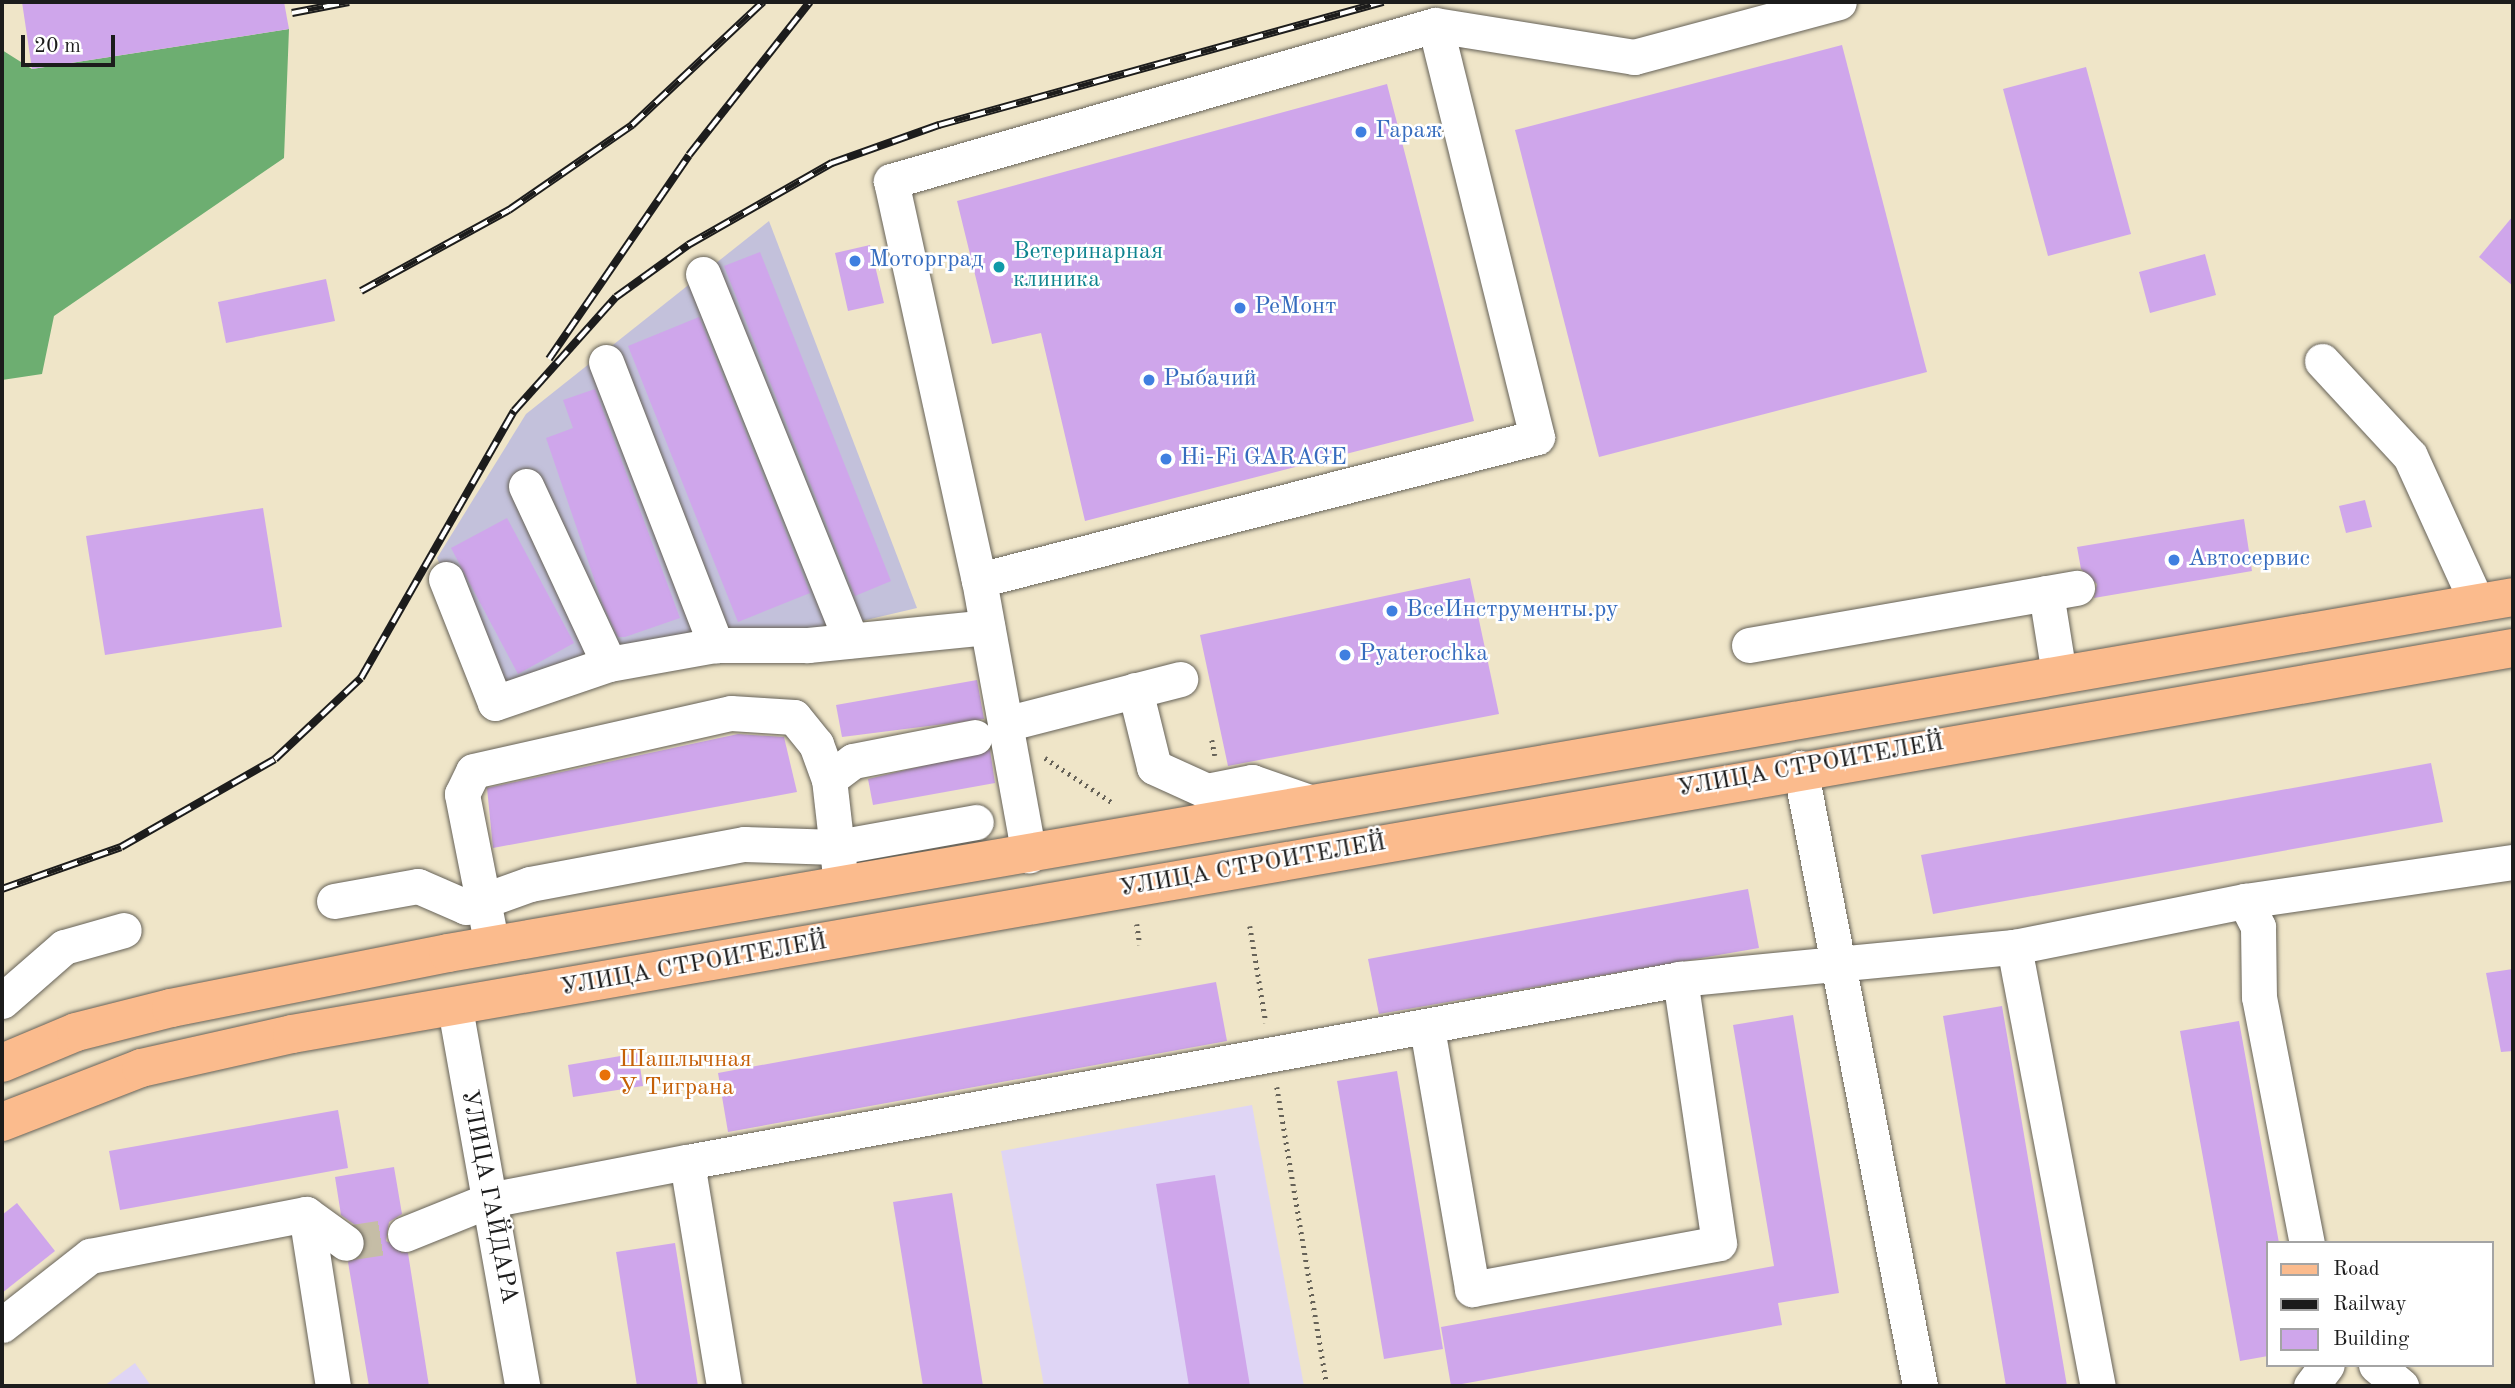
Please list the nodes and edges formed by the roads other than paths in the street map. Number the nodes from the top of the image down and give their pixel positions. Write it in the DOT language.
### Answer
graph roads {
  1 [pos="1839,2"];
  2 [pos="1435,24"];
  3 [pos="703,274"];
  4 [pos="2322,361"];
  5 [pos="606,362"];
  6 [pos="526,486"];
  7 [pos="446,579"];
  8 [pos="979,580"];
  9 [pos="2496,600"];
  10 [pos="987,627"];
  11 [pos="2324,629"];
  12 [pos="851,640"];
  13 [pos="716,645"];
  14 [pos="1749,645"];
  15 [pos="2510,648"];
  16 [pos="609,664"];
  17 [pos="2059,674"];
  18 [pos="2332,678"];
  19 [pos="1180,679"];
  20 [pos="1135,690"];
  21 [pos="1793,719"];
  22 [pos="990,730"];
  23 [pos="1800,768"];
  24 [pos="830,779"];
  25 [pos="1315,804"];
  26 [pos="976,822"];
  27 [pos="837,847"];
  28 [pos="1029,855"];
  29 [pos="2513,862"];
  30 [pos="841,884"];
  31 [pos="483,898"];
  32 [pos="334,901"];
  33 [pos="2245,901"];
  34 [pos="1039,905"];
  35 [pos="124,930"];
  36 [pos="492,946"];
  37 [pos="2014,947"];
  38 [pos="448,953"];
  39 [pos="1838,965"];
  40 [pos="1680,979"];
  41 [pos="2,1001"];
  42 [pos="455,1008"];
  43 [pos="1427,1028"];
  44 [pos="2,1063"];
  45 [pos="2,1122"];
  46 [pos="687,1162"];
  47 [pos="489,1200"];
  48 [pos="306,1214"];
  49 [pos="405,1234"];
  50 [pos="2307,1241"];
  51 [pos="346,1244"];
  52 [pos="2,1325"];
  53 [pos="2325,1367"];
  54 [pos="2378,1367"];
  55 [pos="333,1386"];
  56 [pos="522,1386"];
  57 [pos="724,1386"];
  58 [pos="1920,1386"];
  59 [pos="2098,1386"];
  60 [pos="2311,1386"];
  61 [pos="2401,1386"];
  1 -- 2 [label="street"];
  2 -- 8 [label="street"];
  2 -- 8 [label="street"];
  3 -- 12 [label="street"];
  4 -- 9 [label="street"];
  5 -- 13 [label="street"];
  6 -- 16 [label="street"];
  7 -- 16 [label="street"];
  8 -- 10 [label="street"];
  9 -- 11 [label="main road, УЛИЦА СТРОИТЕЛЕЙ"];
  9 -- 15 [label="main road"];
  10 -- 12 [label="street"];
  10 -- 22 [label="street"];
  11 -- 17 [label="main road, УЛИЦА СТРОИТЕЛЕЙ"];
  11 -- 18 [label="main road"];
  12 -- 13 [label="street"];
  13 -- 16 [label="street"];
  14 -- 17 [label="street"];
  15 -- 18 [label="main road, УЛИЦА СТРОИТЕЛЕЙ"];
  17 -- 21 [label="main road, УЛИЦА СТРОИТЕЛЕЙ"];
  18 -- 23 [label="main road, УЛИЦА СТРОИТЕЛЕЙ"];
  19 -- 20 [label="street"];
  20 -- 22 [label="street"];
  20 -- 25 [label="street"];
  21 -- 23 [label="main road"];
  21 -- 25 [label="main road, УЛИЦА СТРОИТЕЛЕЙ"];
  22 -- 24 [label="street"];
  22 -- 28 [label="street"];
  23 -- 34 [label="main road, УЛИЦА СТРОИТЕЛЕЙ"];
  23 -- 39 [label="street"];
  24 -- 27 [label="street"];
  24 -- 31 [label="street"];
  25 -- 28 [label="main road, УЛИЦА СТРОИТЕЛЕЙ"];
  26 -- 27 [label="street"];
  27 -- 30 [label="street"];
  27 -- 31 [label="street"];
  28 -- 30 [label="main road, УЛИЦА СТРОИТЕЛЕЙ"];
  28 -- 34 [label="main road"];
  29 -- 33 [label="street"];
  30 -- 36 [label="main road, УЛИЦА СТРОИТЕЛЕЙ"];
  31 -- 32 [label="street"];
  31 -- 36 [label="street"];
  33 -- 37 [label="street"];
  33 -- 50 [label="street"];
  34 -- 42 [label="main road, УЛИЦА СТРОИТЕЛЕЙ"];
  35 -- 41 [label="street"];
  36 -- 38 [label="main road, УЛИЦА СТРОИТЕЛЕЙ"];
  37 -- 39 [label="street"];
  37 -- 59 [label="street"];
  38 -- 42 [label="main road"];
  38 -- 44 [label="main road, УЛИЦА СТРОИТЕЛЕЙ"];
  39 -- 40 [label="street"];
  39 -- 58 [label="street"];
  40 -- 43 [label="street"];
  40 -- 43 [label="street"];
  42 -- 45 [label="main road, УЛИЦА СТРОИТЕЛЕЙ"];
  42 -- 47 [label="street, УЛИЦА ГАЙДАРА"];
  43 -- 46 [label="street"];
  46 -- 47 [label="street"];
  46 -- 57 [label="street"];
  47 -- 49 [label="street"];
  47 -- 56 [label="street, УЛИЦА ГАЙДАРА"];
  48 -- 51 [label="street"];
  48 -- 52 [label="street"];
  48 -- 55 [label="street"];
  53 -- 60 [label="street"];
  54 -- 61 [label="street"];
}
